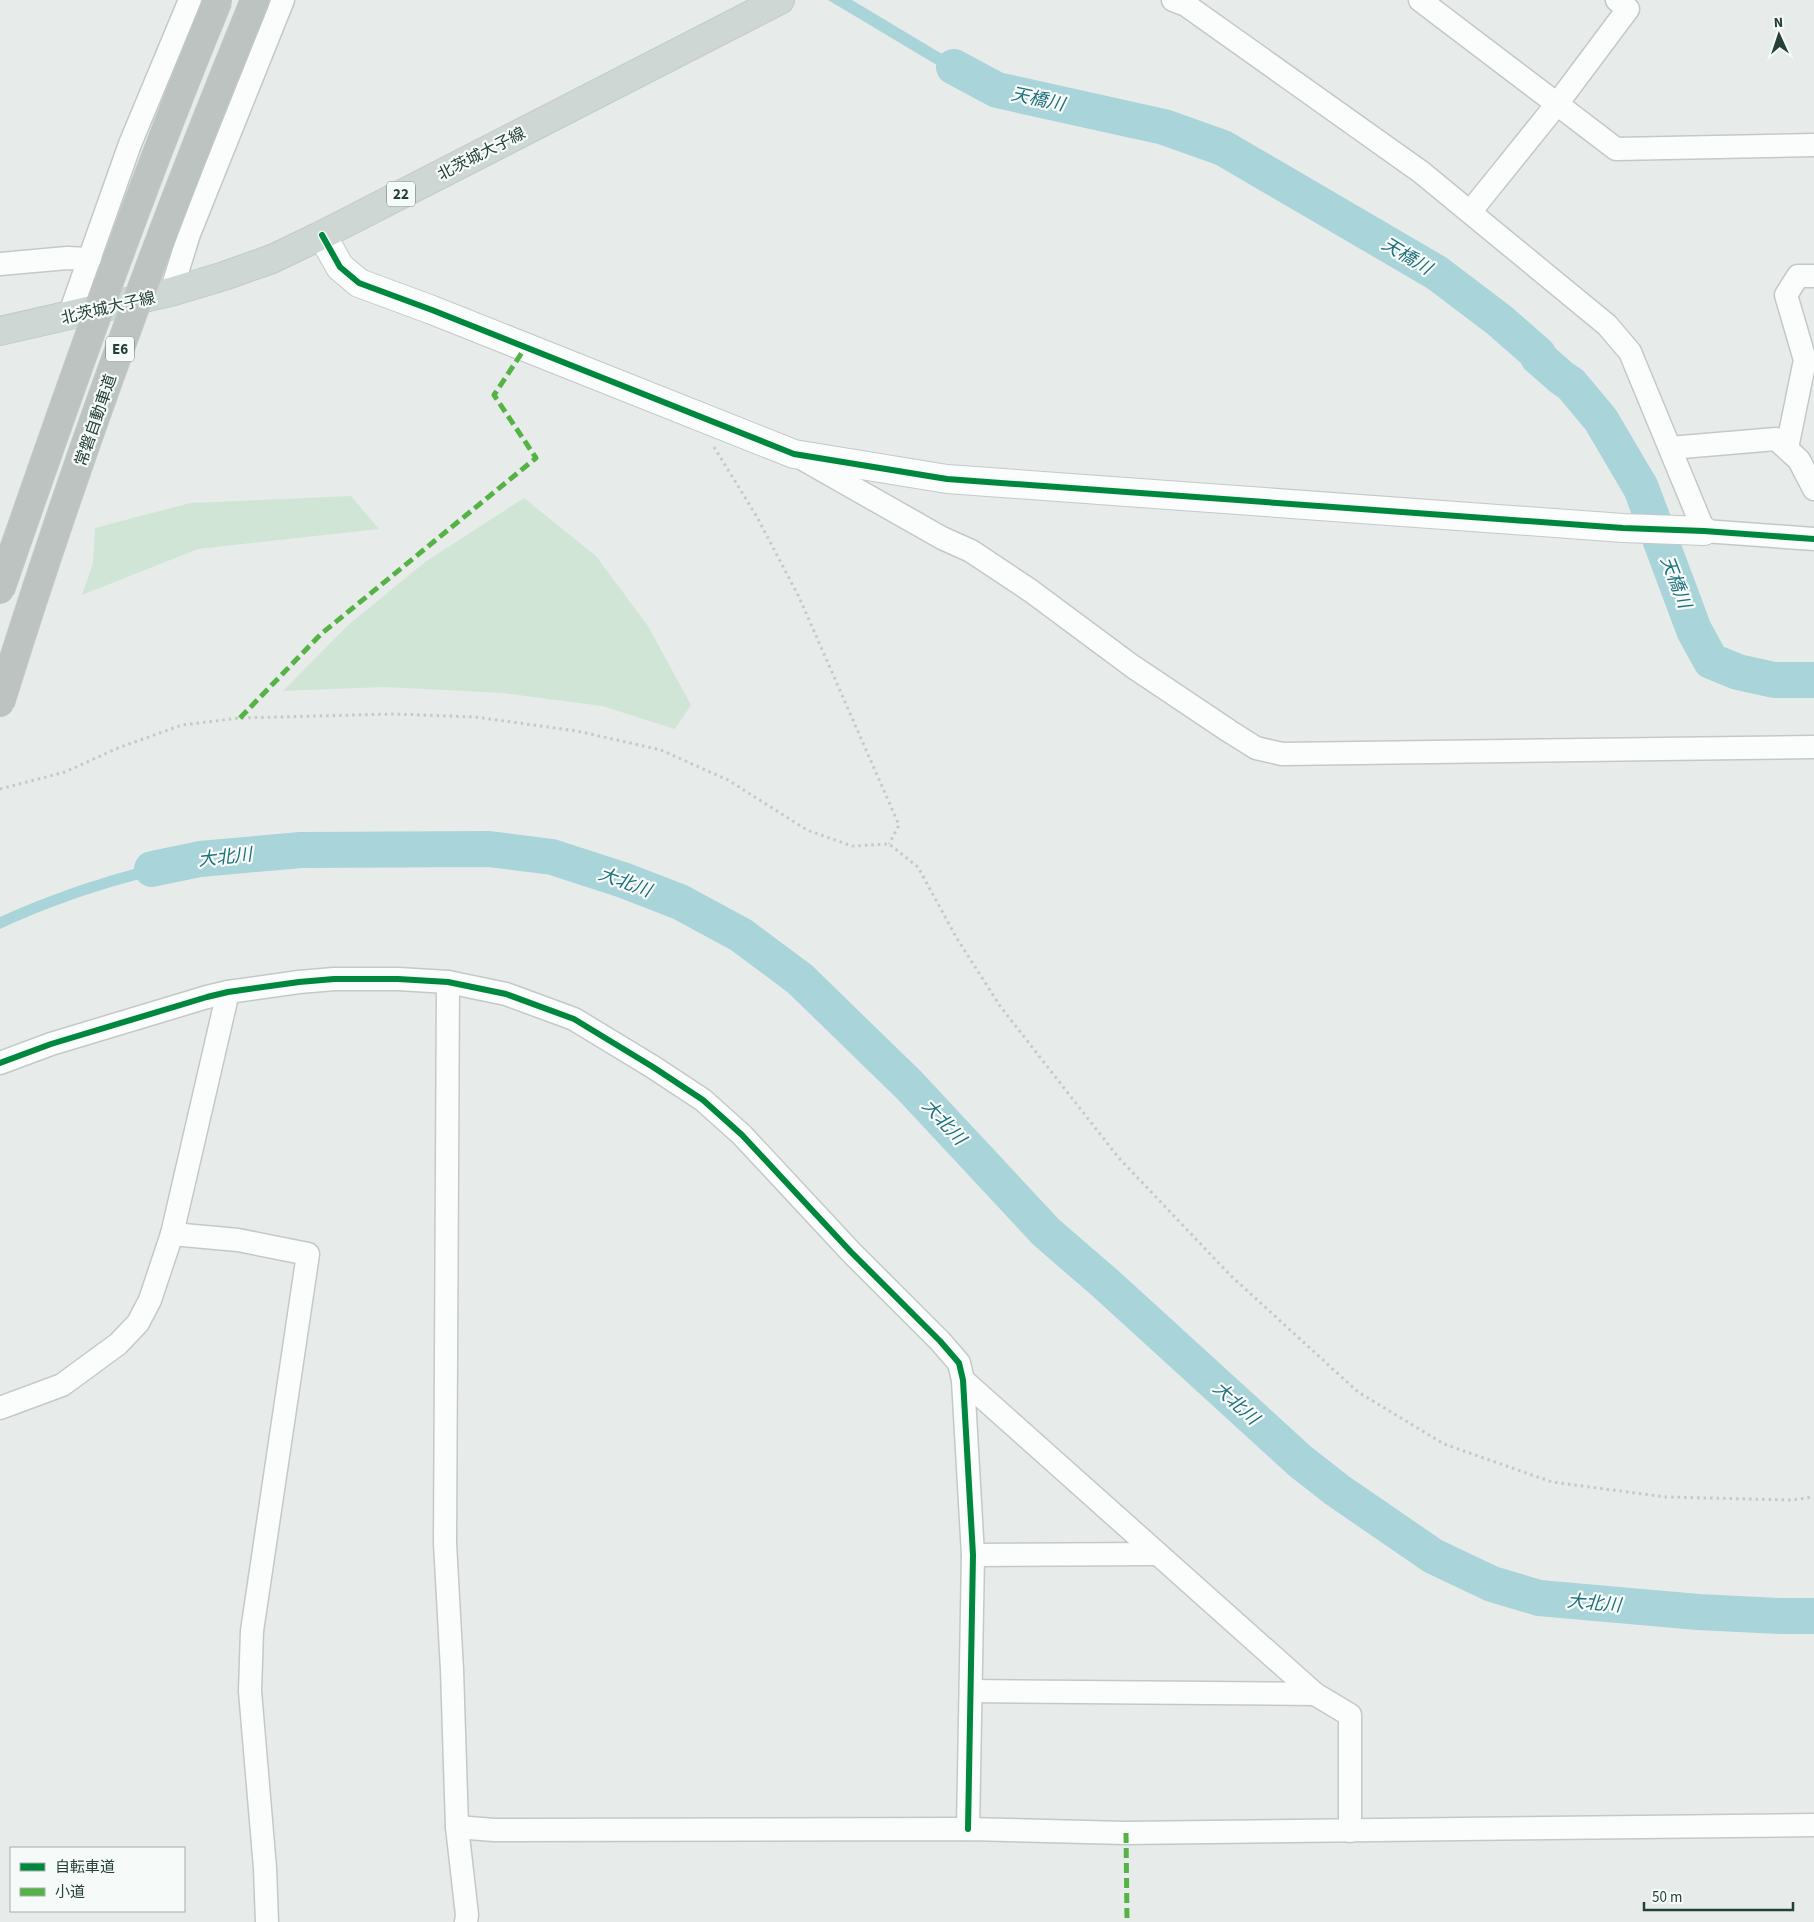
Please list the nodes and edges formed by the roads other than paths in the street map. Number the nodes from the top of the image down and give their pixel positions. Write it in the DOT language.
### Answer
graph roads {
  1 [pos="190,0"];
  2 [pos="218,0"];
  3 [pos="255,0"];
  4 [pos="283,0"];
  5 [pos="780,0"];
  6 [pos="1617,0"];
  7 [pos="1176,1"];
  8 [pos="1434,4"];
  9 [pos="1556,104"];
  10 [pos="1814,145"];
  11 [pos="1470,212"];
  12 [pos="322,235"];
  13 [pos="90,259"];
  14 [pos="0,264"];
  15 [pos="1814,276"];
  16 [pos="171,292"];
  17 [pos="69,316"];
  18 [pos="0,331"];
  19 [pos="1670,448"];
  20 [pos="1787,448"];
  21 [pos="794,454"];
  22 [pos="1814,489"];
  23 [pos="1704,531"];
  24 [pos="1814,538"];
  25 [pos="0,590"];
  26 [pos="0,703"];
  27 [pos="1814,747"];
  28 [pos="448,982"];
  29 [pos="228,992"];
  30 [pos="0,1063"];
  31 [pos="172,1234"];
  32 [pos="963,1380"];
  33 [pos="0,1408"];
  34 [pos="1157,1554"];
  35 [pos="973,1555"];
  36 [pos="972,1691"];
  37 [pos="1314,1694"];
  38 [pos="1814,1825"];
  39 [pos="457,1828"];
  40 [pos="968,1829"];
  41 [pos="1350,1832"];
  42 [pos="267,1922"];
  43 [pos="466,1922"];
  1 -- 13 [label="street"];
  2 -- 25 [label="highway, 常磐自動車道 / E6, bridge"];
  3 -- 26 [label="highway, 常磐自動車道 / E6, bridge"];
  4 -- 16 [label="street"];
  5 -- 12 [label="main road, 北茨城大子線 / 22"];
  6 -- 9 [label="street"];
  7 -- 11 [label="street"];
  8 -- 9 [label="street"];
  9 -- 10 [label="street"];
  9 -- 11 [label="street"];
  11 -- 19 [label="street"];
  12 -- 16 [label="main road, 北茨城大子線 / 22"];
  12 -- 21 [label="street"];
  13 -- 14 [label="street"];
  13 -- 17 [label="street"];
  15 -- 20 [label="street"];
  16 -- 17 [label="main road, 北茨城大子線 / 22"];
  17 -- 18 [label="main road, 北茨城大子線 / 22"];
  19 -- 20 [label="street"];
  19 -- 23 [label="street"];
  20 -- 22 [label="street"];
  21 -- 23 [label="street"];
  21 -- 27 [label="street"];
  23 -- 24 [label="street"];
  28 -- 29 [label="street"];
  28 -- 32 [label="street"];
  28 -- 39 [label="street"];
  29 -- 30 [label="street"];
  29 -- 31 [label="street"];
  31 -- 33 [label="street"];
  31 -- 42 [label="street"];
  32 -- 34 [label="street"];
  32 -- 35 [label="street"];
  34 -- 35 [label="street"];
  34 -- 37 [label="street"];
  35 -- 36 [label="street"];
  36 -- 37 [label="street"];
  36 -- 40 [label="street"];
  37 -- 41 [label="street"];
  38 -- 41 [label="street"];
  39 -- 40 [label="street"];
  39 -- 43 [label="street"];
  40 -- 41 [label="street"];
}
